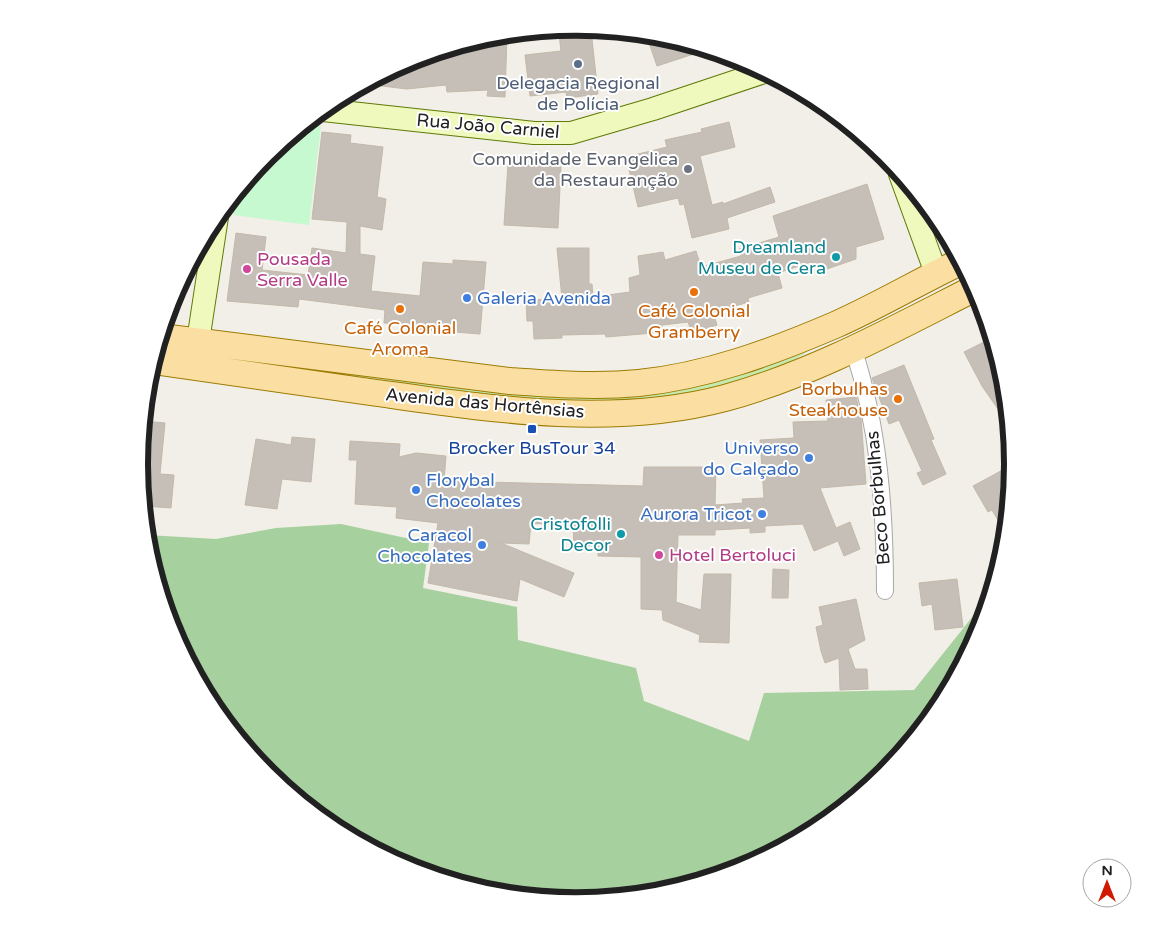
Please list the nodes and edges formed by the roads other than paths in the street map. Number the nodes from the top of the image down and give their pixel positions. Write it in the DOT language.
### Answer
graph roads {
  1 [pos="754,75"];
  2 [pos="334,111"];
  3 [pos="907,194"];
  4 [pos="214,236"];
  5 [pos="954,265"];
  6 [pos="936,273"];
  7 [pos="967,291"];
  8 [pos="168,338"];
  9 [pos="198,341"];
  10 [pos="853,348"];
  11 [pos="161,362"];
  12 [pos="808,370"];
  13 [pos="885,591"];
  1 -- 2 [label="street, Rua João Carniel"];
  3 -- 6 [label="street"];
  4 -- 9 [label="street"];
  5 -- 6 [label="main road, Avenida das Hortênsias"];
  6 -- 9 [label="main road, Avenida das Hortênsias"];
  6 -- 12 [label="main road"];
  7 -- 10 [label="main road, Avenida das Hortênsias"];
  8 -- 9 [label="main road, Avenida das Hortênsias"];
  10 -- 12 [label="main road, Avenida das Hortênsias"];
  10 -- 13 [label="street, Beco Borbulhas"];
  11 -- 12 [label="main road, Avenida das Hortênsias"];
}
